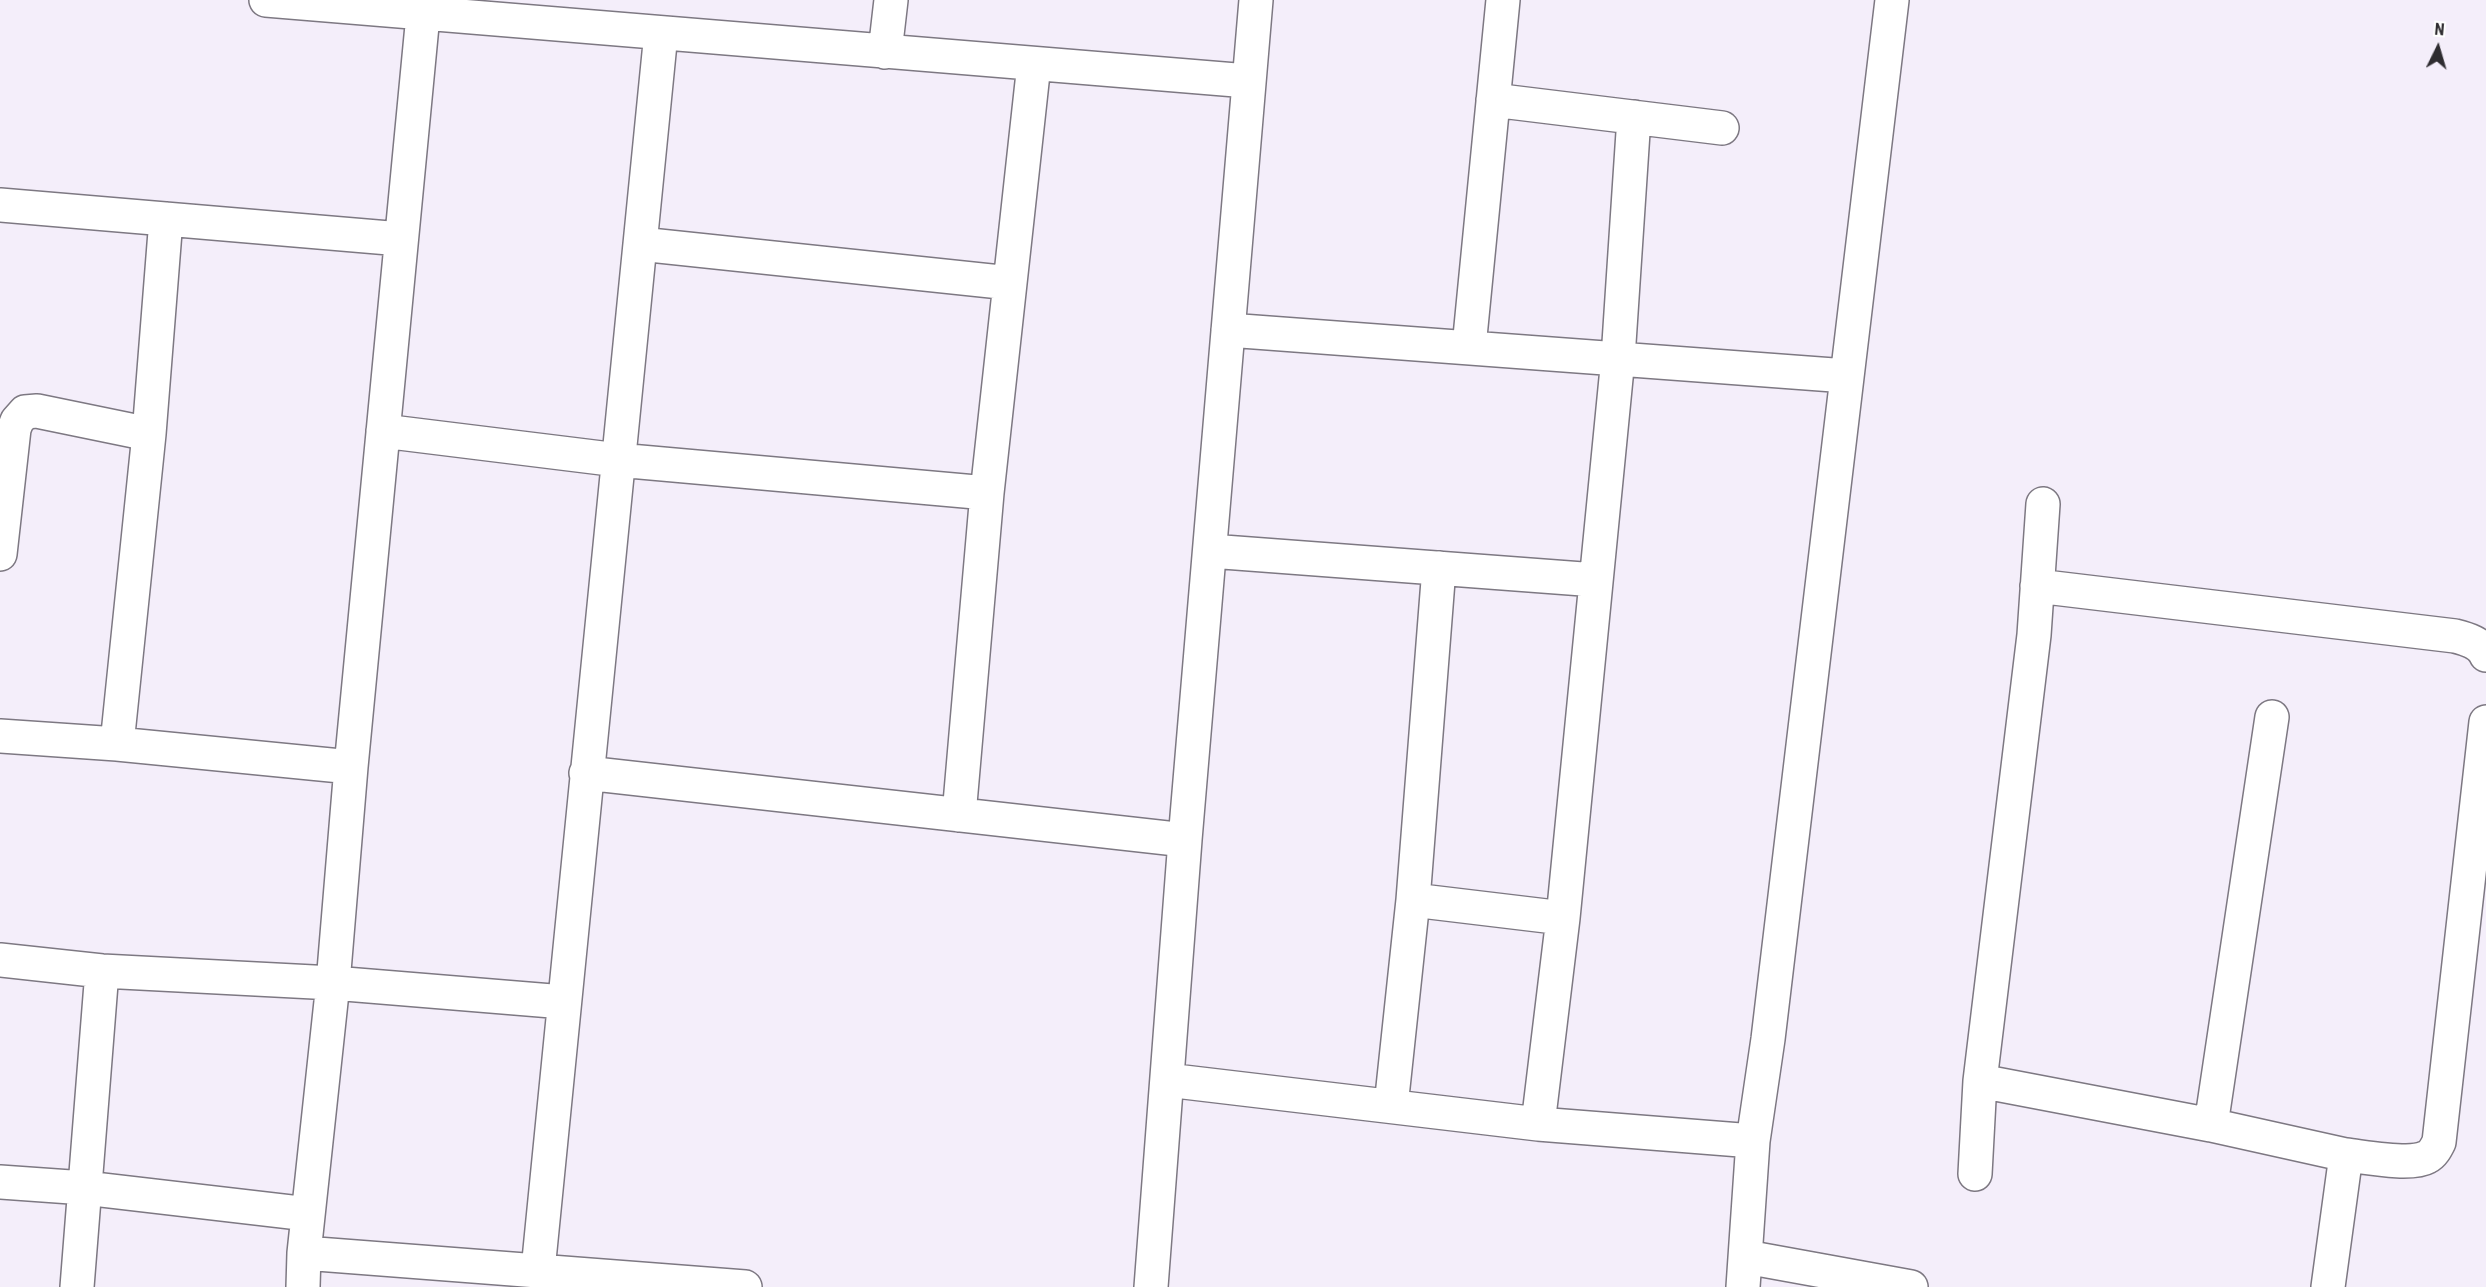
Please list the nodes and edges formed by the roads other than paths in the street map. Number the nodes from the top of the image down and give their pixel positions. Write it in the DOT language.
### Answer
graph roads {
  1 [pos="266,0"];
  2 [pos="891,0"];
  3 [pos="1256,0"];
  4 [pos="1503,0"];
  5 [pos="1892,0"];
  6 [pos="423,15"];
  7 [pos="661,33"];
  8 [pos="885,52"];
  9 [pos="1034,64"];
  10 [pos="1248,81"];
  11 [pos="1493,99"];
  12 [pos="1634,117"];
  13 [pos="1722,128"];
  14 [pos="0,205"];
  15 [pos="166,219"];
  16 [pos="401,239"];
  17 [pos="640,244"];
  18 [pos="1010,283"];
  19 [pos="1228,330"];
  20 [pos="1469,347"];
  21 [pos="1618,358"];
  22 [pos="1847,376"];
  23 [pos="383,431"];
  24 [pos="149,434"];
  25 [pos="618,460"];
  26 [pos="987,492"];
  27 [pos="2043,504"];
  28 [pos="1210,551"];
  29 [pos="0,554"];
  30 [pos="1439,568"];
  31 [pos="1596,580"];
  32 [pos="2037,586"];
  33 [pos="2486,655"];
  34 [pos="2272,717"];
  35 [pos="2486,722"];
  36 [pos="0,736"];
  37 [pos="117,744"];
  38 [pos="351,767"];
  39 [pos="586,773"];
  40 [pos="959,815"];
  41 [pos="1185,840"];
  42 [pos="1413,900"];
  43 [pos="1563,918"];
  44 [pos="2475,926"];
  45 [pos="0,960"];
  46 [pos="102,971"];
  47 [pos="333,983"];
  48 [pos="564,1002"];
  49 [pos="1167,1080"];
  50 [pos="1980,1081"];
  51 [pos="1391,1106"];
  52 [pos="1538,1124"];
  53 [pos="2211,1125"];
  54 [pos="1753,1142"];
  55 [pos="2346,1155"];
  56 [pos="1975,1174"];
  57 [pos="0,1182"];
  58 [pos="85,1188"];
  59 [pos="308,1214"];
  60 [pos="304,1253"];
  61 [pos="538,1270"];
  62 [pos="1745,1272"];
  63 [pos="77,1287"];
  64 [pos="303,1287"];
  65 [pos="735,1287"];
  66 [pos="1151,1287"];
  67 [pos="1911,1287"];
  68 [pos="2328,1287"];
  1 -- 6 [label="street"];
  2 -- 8 [label="street"];
  3 -- 10 [label="street"];
  4 -- 11 [label="street"];
  5 -- 22 [label="street"];
  6 -- 7 [label="street"];
  6 -- 16 [label="street"];
  7 -- 8 [label="street"];
  7 -- 17 [label="street"];
  8 -- 9 [label="street"];
  9 -- 10 [label="street"];
  9 -- 18 [label="street"];
  10 -- 19 [label="street"];
  11 -- 12 [label="street"];
  11 -- 20 [label="street"];
  12 -- 13 [label="street"];
  12 -- 21 [label="street"];
  14 -- 15 [label="street"];
  15 -- 16 [label="street"];
  15 -- 24 [label="street"];
  16 -- 23 [label="street"];
  17 -- 18 [label="street"];
  17 -- 25 [label="street"];
  18 -- 26 [label="street"];
  19 -- 20 [label="street"];
  19 -- 28 [label="street"];
  20 -- 21 [label="street"];
  21 -- 22 [label="street"];
  21 -- 31 [label="street"];
  22 -- 54 [label="street"];
  23 -- 25 [label="street"];
  23 -- 38 [label="street"];
  24 -- 29 [label="street"];
  24 -- 37 [label="street"];
  25 -- 26 [label="street"];
  25 -- 39 [label="street"];
  26 -- 40 [label="street"];
  27 -- 32 [label="street"];
  28 -- 30 [label="street"];
  28 -- 41 [label="street"];
  30 -- 31 [label="street"];
  30 -- 42 [label="street"];
  31 -- 43 [label="street"];
  32 -- 33 [label="street"];
  32 -- 50 [label="street"];
  34 -- 53 [label="street"];
  35 -- 44 [label="street"];
  36 -- 37 [label="street"];
  37 -- 38 [label="street"];
  38 -- 47 [label="street"];
  39 -- 40 [label="street"];
  39 -- 48 [label="street"];
  40 -- 41 [label="street"];
  41 -- 49 [label="street"];
  42 -- 43 [label="street"];
  42 -- 51 [label="street"];
  43 -- 52 [label="street"];
  44 -- 55 [label="street"];
  45 -- 46 [label="street"];
  46 -- 47 [label="street"];
  46 -- 58 [label="street"];
  47 -- 48 [label="street"];
  47 -- 59 [label="street"];
  48 -- 61 [label="street"];
  49 -- 51 [label="street"];
  49 -- 66 [label="street"];
  50 -- 53 [label="street"];
  50 -- 56 [label="street"];
  51 -- 52 [label="street"];
  52 -- 54 [label="street"];
  53 -- 55 [label="street"];
  54 -- 62 [label="street"];
  55 -- 68 [label="street"];
  57 -- 58 [label="street"];
  58 -- 59 [label="street"];
  58 -- 63 [label="street"];
  59 -- 60 [label="street"];
  60 -- 61 [label="street"];
  60 -- 64 [label="street"];
  61 -- 65 [label="street"];
  62 -- 67 [label="street"];
}
